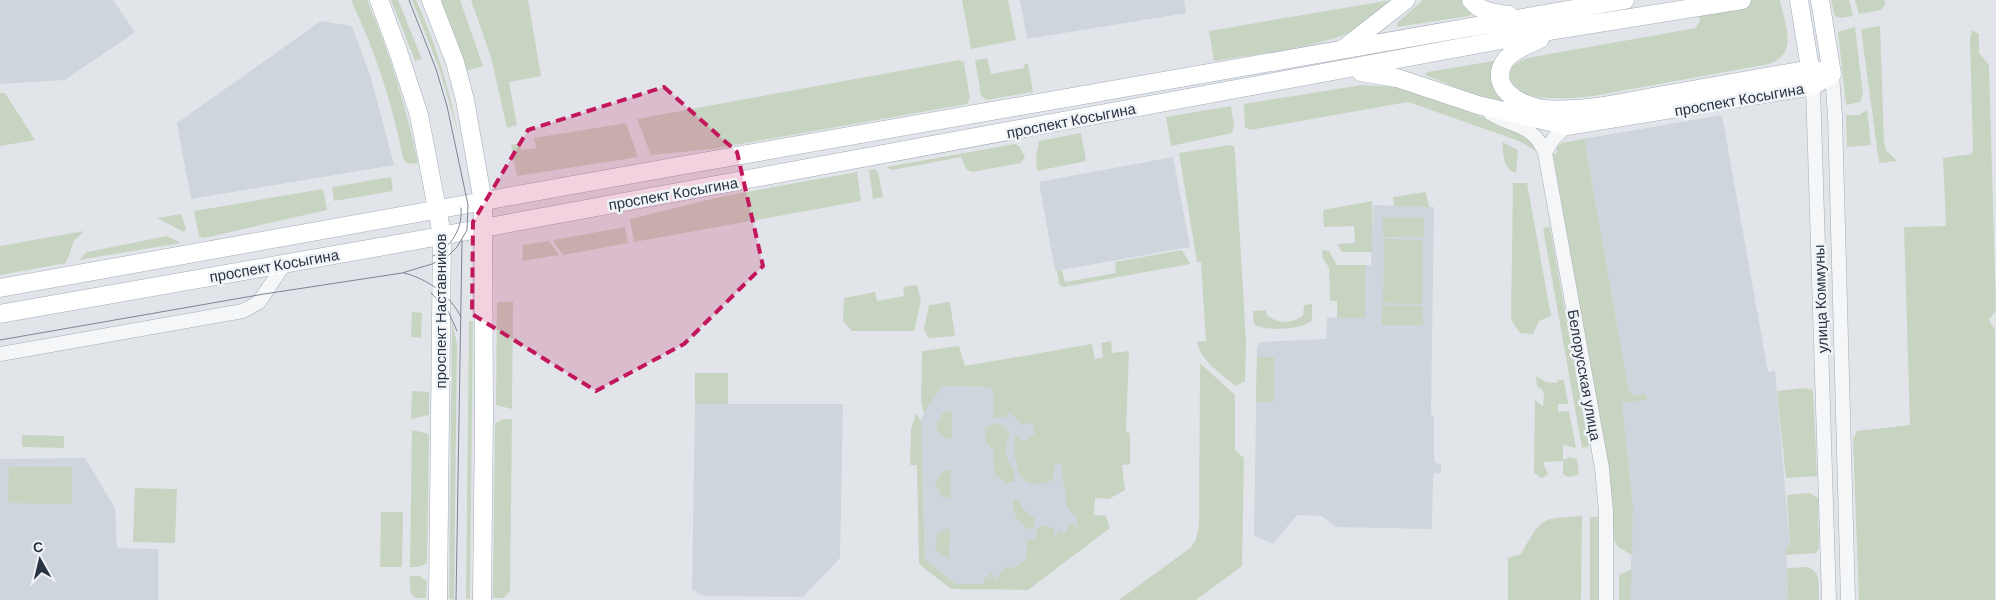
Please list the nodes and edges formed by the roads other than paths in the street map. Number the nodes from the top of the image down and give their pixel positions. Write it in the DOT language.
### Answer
graph roads {
  1 [pos="379,0"];
  2 [pos="431,0"];
  3 [pos="1406,0"];
  4 [pos="1471,0"];
  5 [pos="1625,0"];
  6 [pos="1742,0"];
  7 [pos="1799,0"];
  8 [pos="1820,0"];
  9 [pos="1552,12"];
  10 [pos="1555,30"];
  11 [pos="1341,50"];
  12 [pos="1345,70"];
  13 [pos="1832,74"];
  14 [pos="1812,78"];
  15 [pos="1478,105"];
  16 [pos="1567,126"];
  17 [pos="1545,152"];
  18 [pos="483,202"];
  19 [pos="437,210"];
  20 [pos="485,227"];
  21 [pos="442,235"];
  22 [pos="285,263"];
  23 [pos="0,288"];
  24 [pos="0,314"];
  25 [pos="0,354"];
  26 [pos="438,600"];
  27 [pos="482,600"];
  28 [pos="1606,600"];
  29 [pos="1829,600"];
  30 [pos="1848,600"];
  1 -- 19 [label="main road, проспект Наставников"];
  2 -- 18 [label="main road"];
  3 -- 11 [label="main road, проспект Косыгина"];
  4 -- 9 [label="main road, проспект Косыгина"];
  5 -- 9 [label="main road, проспект Косыгина"];
  6 -- 10 [label="main road, проспект Косыгина"];
  7 -- 14 [label="main road, улица Коммуны"];
  8 -- 13 [label="main road, улица Коммуны"];
  9 -- 11 [label="main road, проспект Косыгина"];
  10 -- 12 [label="main road, проспект Косыгина"];
  10 -- 14 [label="main road, проспект Косыгина"];
  11 -- 18 [label="main road, проспект Косыгина"];
  12 -- 15 [label="main road, проспект Косыгина"];
  12 -- 20 [label="main road, проспект Косыгина"];
  13 -- 14 [label="main road, проспект Косыгина"];
  13 -- 30 [label="street, улица Коммуны"];
  14 -- 16 [label="main road, проспект Косыгина"];
  14 -- 29 [label="street, улица Коммуны"];
  15 -- 16 [label="main road, проспект Косыгина"];
  15 -- 17 [label="street, Белорусская улица"];
  16 -- 17 [label="street"];
  17 -- 28 [label="street, Белорусская улица"];
  18 -- 19 [label="main road, проспект Косыгина"];
  18 -- 20 [label="main road"];
  19 -- 21 [label="main road, проспект Наставников"];
  19 -- 23 [label="main road, проспект Косыгина"];
  20 -- 21 [label="main road, проспект Косыгина"];
  20 -- 27 [label="main road"];
  21 -- 22 [label="main road, проспект Косыгина"];
  21 -- 26 [label="main road, проспект Наставников"];
  22 -- 24 [label="main road, проспект Косыгина"];
  22 -- 25 [label="street"];
}
